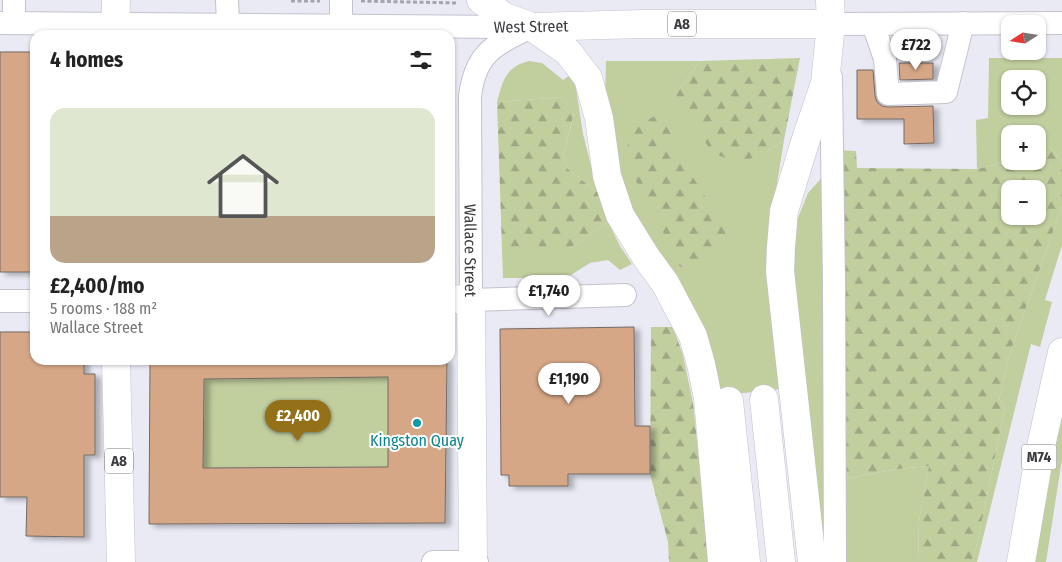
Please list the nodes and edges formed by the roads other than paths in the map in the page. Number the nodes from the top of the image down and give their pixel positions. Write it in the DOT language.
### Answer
graph roads {
  1 [pos="14,0"];
  2 [pos="227,0"];
  3 [pos="341,0"];
  4 [pos="481,0"];
  5 [pos="831,12"];
  6 [pos="115,20"];
  7 [pos="1062,22"];
  8 [pos="7,23"];
  9 [pos="963,23"];
  10 [pos="228,24"];
  11 [pos="873,24"];
  12 [pos="532,27"];
  13 [pos="355,28"];
  14 [pos="626,295"];
  15 [pos="460,299"];
  16 [pos="0,301"];
  17 [pos="30,301"];
  18 [pos="1062,352"];
  19 [pos="116,365"];
  20 [pos="764,399"];
  21 [pos="729,401"];
  22 [pos="121,562"];
  23 [pos="434,562"];
  24 [pos="475,562"];
  25 [pos="722,562"];
  26 [pos="746,562"];
  27 [pos="781,562"];
  28 [pos="812,562"];
  29 [pos="836,562"];
  30 [pos="1020,562"];
  1 -- 8 [label="street"];
  2 -- 10 [label="street"];
  3 -- 13 [label="street"];
  4 -- 12 [label="main road, A8"];
  5 -- 11 [label="street, West Street"];
  5 -- 12 [label="main road, West Street / A8"];
  5 -- 28 [label="main road"];
  5 -- 29 [label="street"];
  6 -- 8 [label="street, West Street"];
  6 -- 10 [label="street, West Street"];
  7 -- 9 [label="street, West Street"];
  9 -- 11 [label="street, West Street"];
  9 -- 11 [label="street"];
  10 -- 13 [label="street, West Street"];
  12 -- 13 [label="street, West Street"];
  12 -- 15 [label="street, Wallace Street"];
  12 -- 25 [label="main road"];
  14 -- 15 [label="street"];
  15 -- 24 [label="main road, Wallace Street"];
  16 -- 17 [label="street"];
  18 -- 30 [label="main road, M74"];
  19 -- 22 [label="main road, A8"];
  20 -- 27 [label="main road"];
  21 -- 26 [label="main road"];
  23 -- 24 [label="street"];
}
